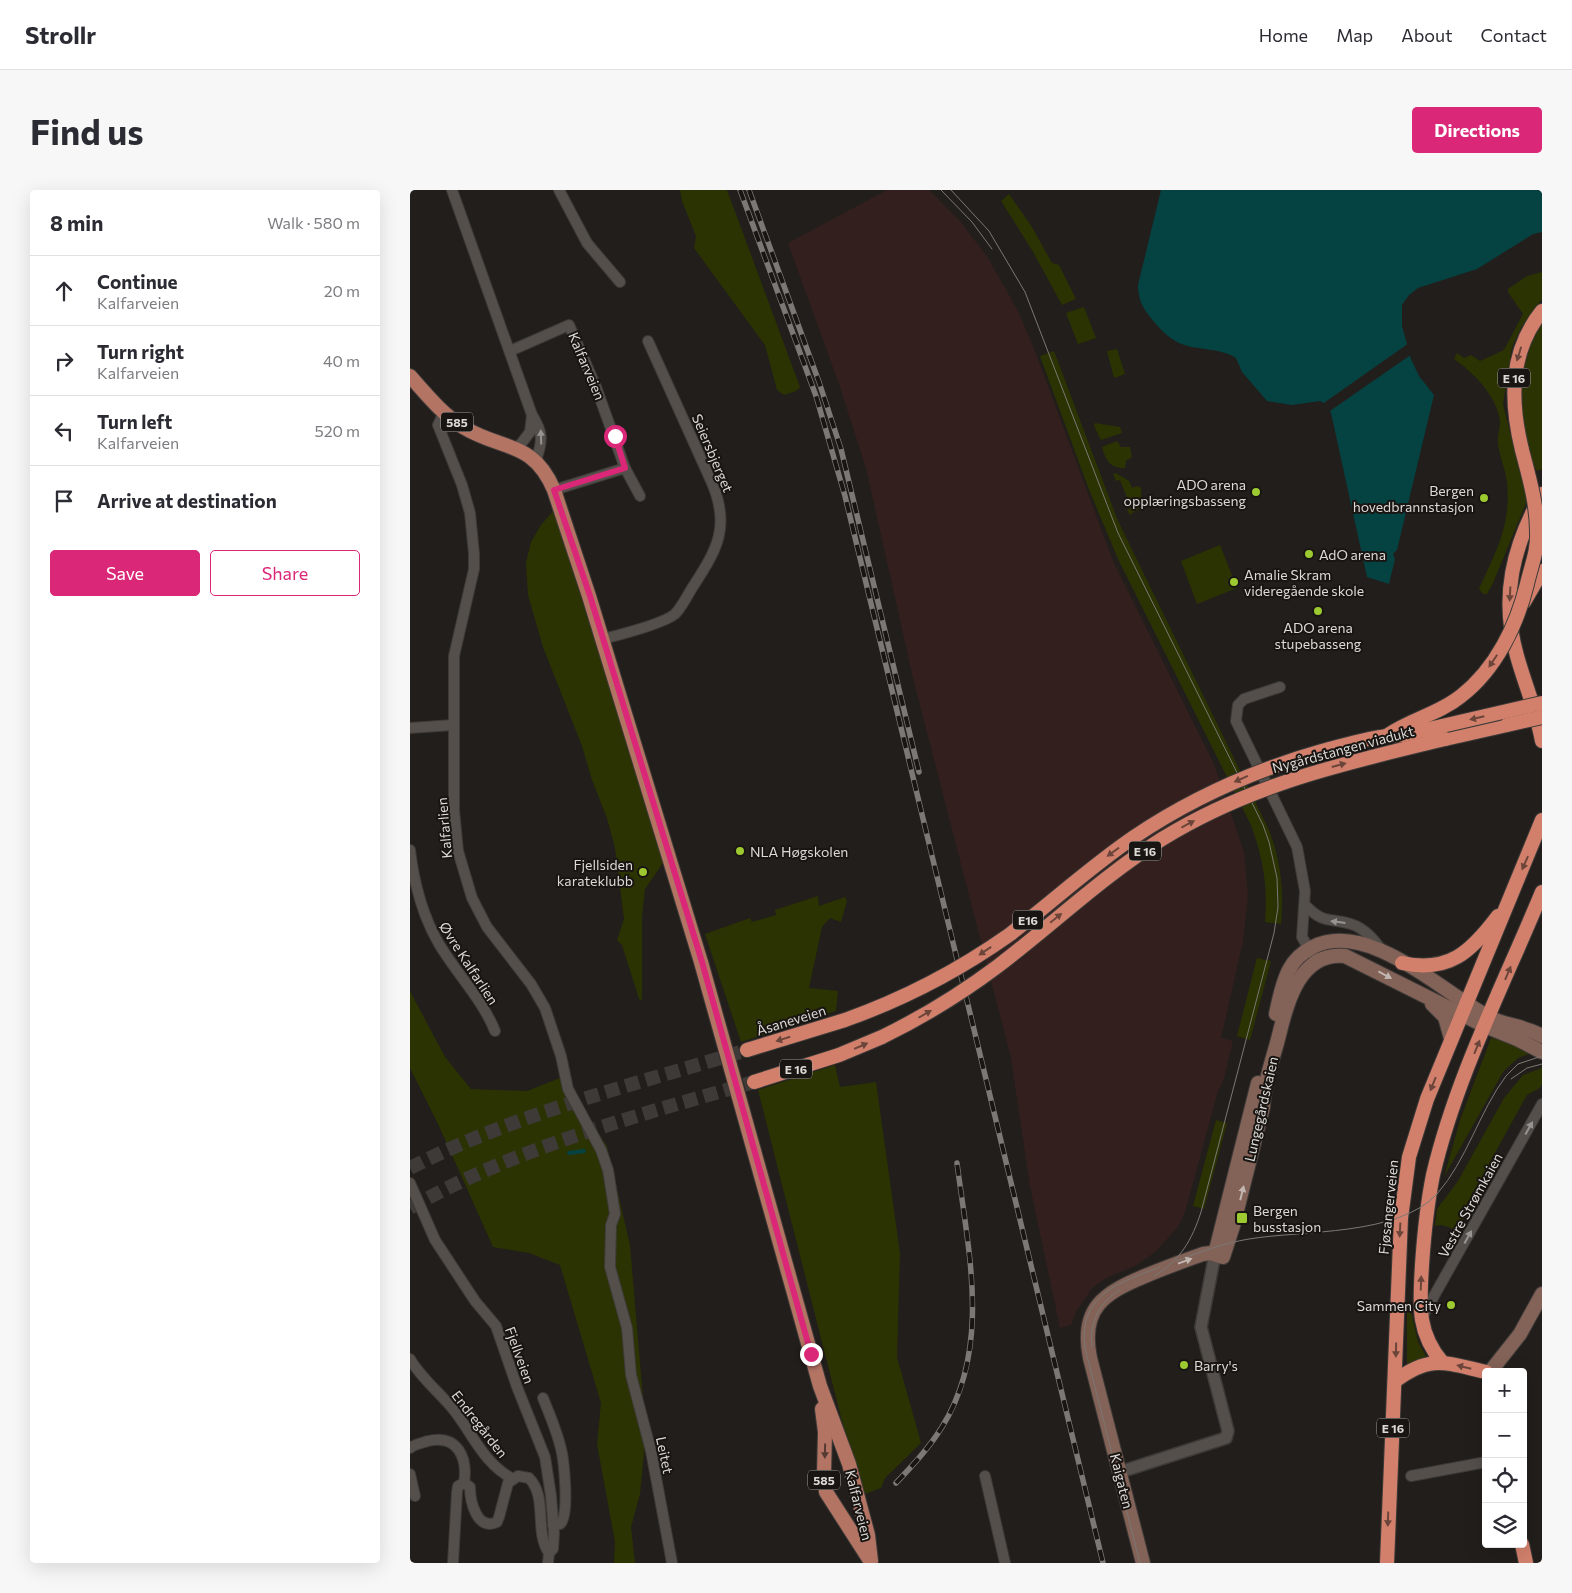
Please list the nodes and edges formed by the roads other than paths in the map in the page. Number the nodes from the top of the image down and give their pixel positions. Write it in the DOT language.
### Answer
graph roads {
  1 [pos="452,190"];
  2 [pos="559,190"];
  3 [pos="620,282"];
  4 [pos="1542,311"];
  5 [pos="648,341"];
  6 [pos="510,351"];
  7 [pos="410,376"];
  8 [pos="444,412"];
  9 [pos="532,415"];
  10 [pos="517,449"];
  11 [pos="536,460"];
  12 [pos="625,468"];
  13 [pos="554,490"];
  14 [pos="1542,494"];
  15 [pos="640,496"];
  16 [pos="1542,514"];
  17 [pos="1519,547"];
  18 [pos="1542,571"];
  19 [pos="1524,602"];
  20 [pos="603,639"];
  21 [pos="1280,687"];
  22 [pos="1542,703"];
  23 [pos="1542,717"];
  24 [pos="1507,725"];
  25 [pos="453,726"];
  26 [pos="1542,726"];
  27 [pos="410,728"];
  28 [pos="1388,735"];
  29 [pos="1542,741"];
  30 [pos="1199,798"];
  31 [pos="1542,820"];
  32 [pos="410,850"];
  33 [pos="1542,892"];
  34 [pos="1306,906"];
  35 [pos="1506,906"];
  36 [pos="1309,949"];
  37 [pos="1384,952"];
  38 [pos="1318,961"];
  39 [pos="1402,963"];
  40 [pos="1420,994"];
  41 [pos="1464,1009"];
  42 [pos="845,1020"];
  43 [pos="1487,1022"];
  44 [pos="495,1031"];
  45 [pos="1542,1036"];
  46 [pos="1452,1039"];
  47 [pos="747,1050"];
  48 [pos="1542,1052"];
  49 [pos="754,1082"];
  50 [pos="1542,1104"];
  51 [pos="410,1183"];
  52 [pos="1219,1255"];
  53 [pos="1542,1294"];
  54 [pos="1421,1319"];
  55 [pos="628,1354"];
  56 [pos="410,1359"];
  57 [pos="1442,1362"];
  58 [pos="1493,1368"];
  59 [pos="1482,1371"];
  60 [pos="1396,1381"];
  61 [pos="820,1386"];
  62 [pos="543,1398"];
  63 [pos="410,1448"];
  64 [pos="1482,1463"];
  65 [pos="1120,1472"];
  66 [pos="410,1474"];
  67 [pos="985,1476"];
  68 [pos="1411,1476"];
  69 [pos="513,1478"];
  70 [pos="464,1483"];
  71 [pos="415,1496"];
  72 [pos="553,1525"];
  73 [pos="1523,1548"];
  74 [pos="548,1558"];
  75 [pos="871,1562"];
  76 [pos="453,1563"];
  77 [pos="672,1563"];
  78 [pos="1006,1563"];
  79 [pos="1143,1563"];
  80 [pos="1387,1563"];
  81 [pos="1526,1563"];
  1 -- 6 [label="street"];
  2 -- 3 [label="street"];
  4 -- 19 [label="highway, E 16, one-way, bridge"];
  5 -- 20 [label="street, Seiersbjerget"];
  6 -- 9 [label="street"];
  6 -- 12 [label="street, Kalfarveien"];
  7 -- 8 [label="main road, 585"];
  8 -- 10 [label="main road, 585"];
  8 -- 25 [label="street, Kalfarlien"];
  9 -- 10 [label="street"];
  11 -- 9 [label="street, one-way"];
  10 -- 11 [label="main road, 585"];
  11 -- 13 [label="main road, Kalfarveien / 585"];
  12 -- 13 [label="street"];
  12 -- 15 [label="street, Kalfarveien"];
  13 -- 20 [label="main road, Kalfarveien / 585"];
  14 -- 17 [label="highway"];
  16 -- 17 [label="highway"];
  17 -- 29 [label="highway, one-way"];
  18 -- 19 [label="highway, E 16"];
  19 -- 28 [label="highway, E 16, one-way, bridge"];
  20 -- 61 [label="main road, Kalfarveien / 585"];
  21 -- 34 [label="street"];
  22 -- 28 [label="highway, E 16, one-way, bridge"];
  23 -- 24 [label="highway, bridge"];
  24 -- 26 [label="highway, Nygårdstangen viadukt"];
  49 -- 24 [label="highway, Nygårdstangen viadukt / E 16, one-way, bridge"];
  25 -- 27 [label="street"];
  25 -- 55 [label="street, Kalfarlien"];
  28 -- 30 [label="highway, Nygårdstangen viadukt / E 16, one-way, bridge"];
  30 -- 42 [label="highway, Nygårdstangen viadukt / E16, one-way, bridge"];
  31 -- 35 [label="highway, Fjøsangerveien / E 16, one-way"];
  32 -- 44 [label="street, Øvre Kalfarlien"];
  43 -- 33 [label="highway, one-way"];
  34 -- 36 [label="street"];
  37 -- 34 [label="street, Lungegårdskaien, one-way"];
  35 -- 39 [label="highway, E 16"];
  35 -- 41 [label="highway, Fjøsangerveien / E 16"];
  36 -- 37 [label="main road, Lungegårdskaien"];
  36 -- 38 [label="street"];
  36 -- 52 [label="main road, Lungegårdskaien"];
  37 -- 39 [label="main road, Lungegårdskaien"];
  38 -- 40 [label="main road, Lungegårdskaien, one-way"];
  52 -- 38 [label="main road, Lungegårdskaien, one-way"];
  39 -- 41 [label="main road, Lungegårdskaien"];
  40 -- 41 [label="main road, Lungegårdskaien"];
  40 -- 46 [label="main road"];
  41 -- 43 [label="main road, Lungegårdskaien"];
  41 -- 46 [label="highway, Fjøsangerveien / E 16"];
  42 -- 47 [label="highway, Åsaneveien / E 16, one-way"];
  43 -- 45 [label="main road"];
  43 -- 48 [label="main road"];
  54 -- 43 [label="highway, one-way"];
  46 -- 60 [label="highway, Fjøsangerveien / E 16, one-way"];
  54 -- 50 [label="street, Vestre Strømkaien, one-way"];
  51 -- 72 [label="street, Fjellveien"];
  52 -- 65 [label="street"];
  65 -- 52 [label="main road, Kaigaten, one-way"];
  53 -- 58 [label="main road"];
  54 -- 57 [label="highway"];
  55 -- 77 [label="street, Leitet"];
  56 -- 69 [label="street, Endregården"];
  59 -- 57 [label="highway, one-way"];
  57 -- 60 [label="highway"];
  60 -- 80 [label="highway, Fjøsangerveien / E 16, one-way"];
  61 -- 75 [label="main road, Kalfarveien / 585"];
  61 -- 75 [label="main road, Kalfarveien / 585, one-way"];
  62 -- 72 [label="street, Fjellveien"];
  63 -- 70 [label="street"];
  64 -- 68 [label="street"];
  65 -- 79 [label="main road, Kaigaten"];
  66 -- 71 [label="street"];
  67 -- 78 [label="street"];
  69 -- 70 [label="street"];
  69 -- 74 [label="street, Endregården"];
  70 -- 76 [label="street"];
  72 -- 74 [label="street, Fjellveien"];
  73 -- 81 [label="highway"];
}
